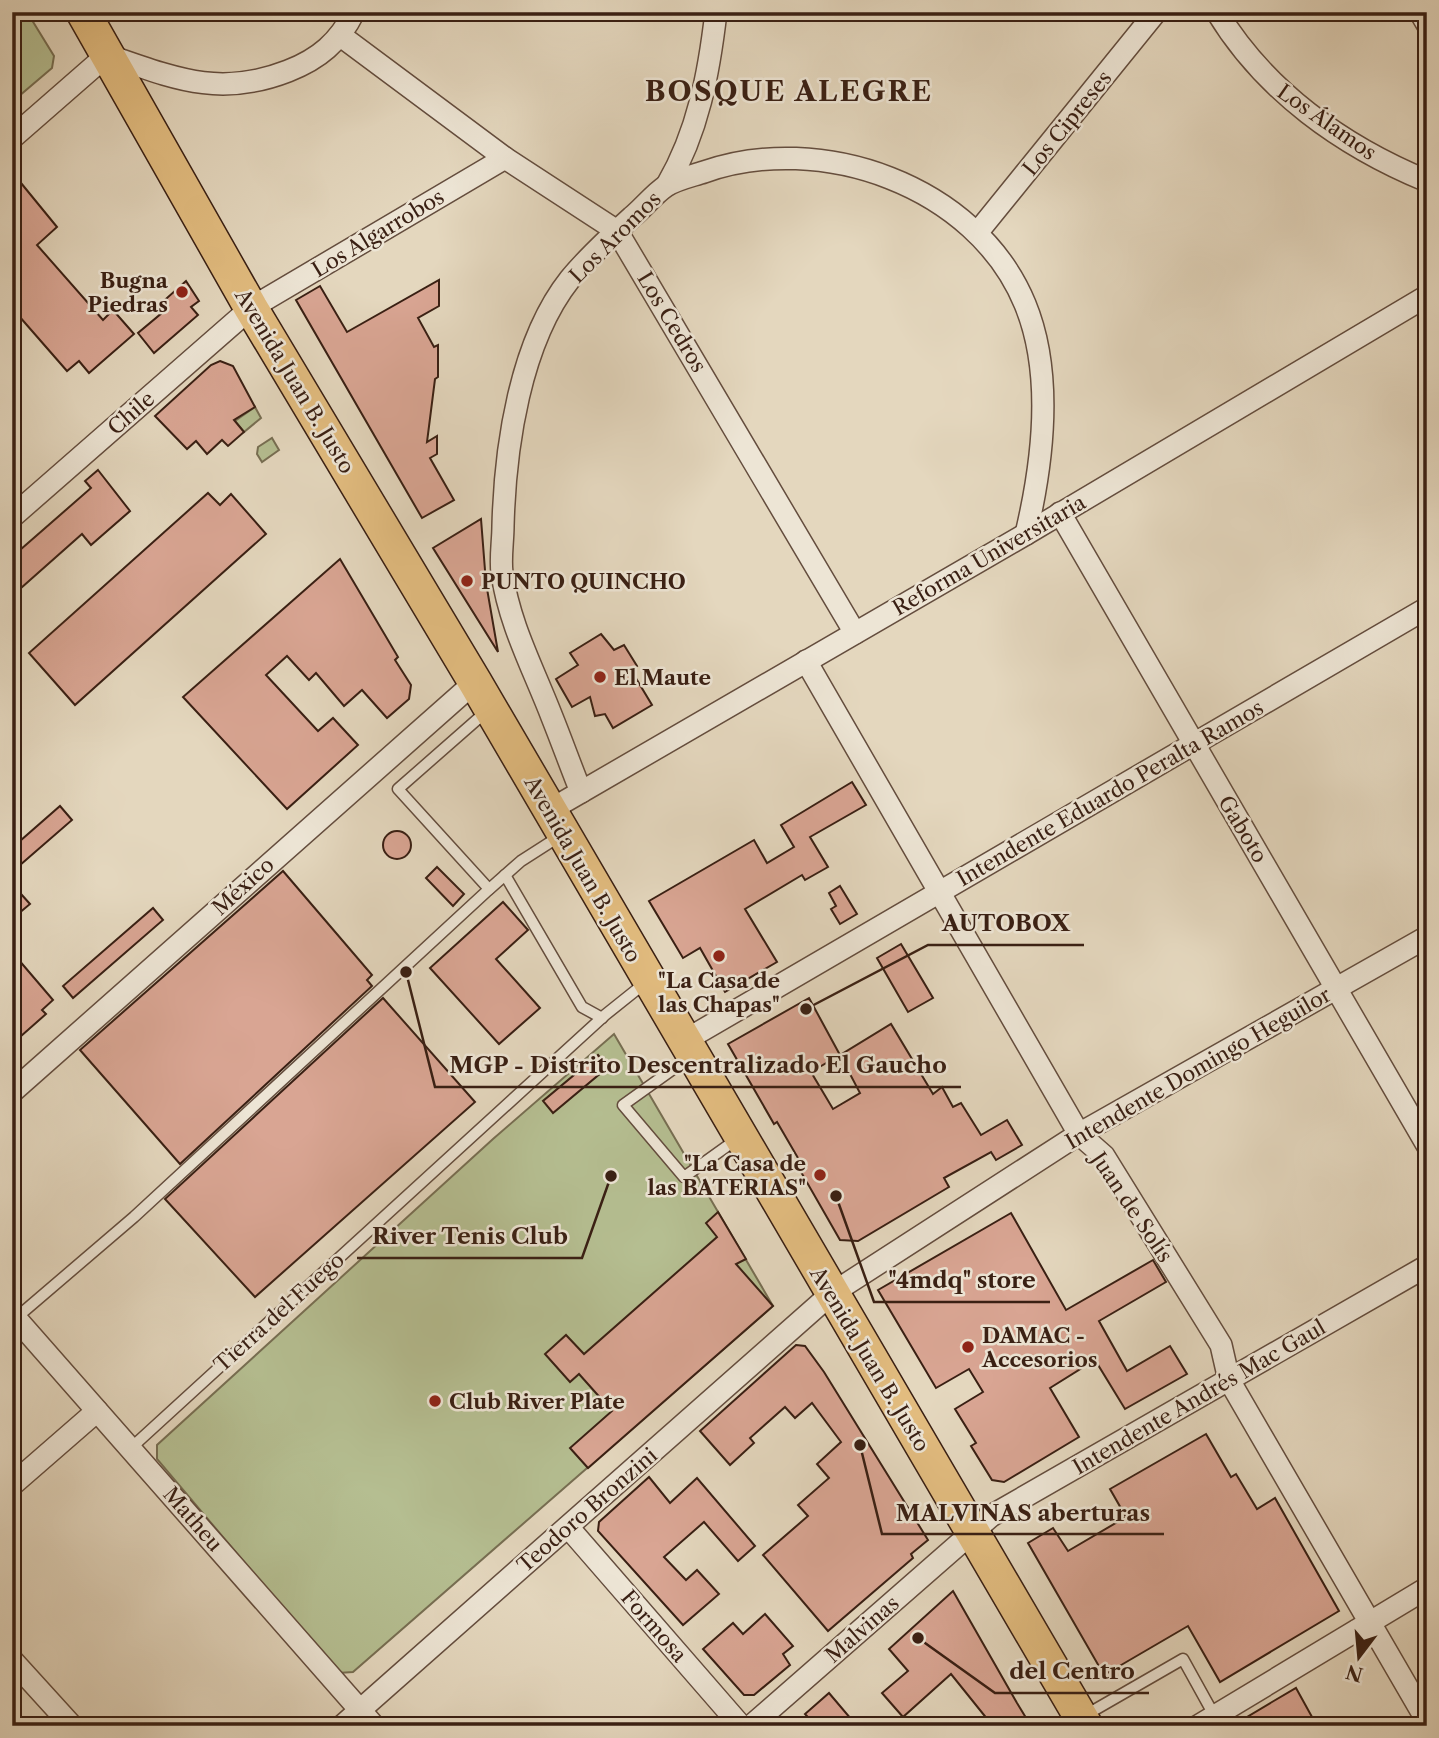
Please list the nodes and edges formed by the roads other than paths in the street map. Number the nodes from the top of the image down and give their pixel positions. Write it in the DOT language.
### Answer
graph roads {
  1 [pos="83,12"];
  2 [pos="354,12"];
  3 [pos="716,12"];
  4 [pos="1156,12"];
  5 [pos="1217,12"];
  6 [pos="1420,12"];
  7 [pos="1427,24"];
  8 [pos="341,36"];
  9 [pos="107,55"];
  10 [pos="12,138"];
  11 [pos="505,158"];
  12 [pos="1427,181"];
  13 [pos="667,186"];
  14 [pos="617,231"];
  15 [pos="977,233"];
  16 [pos="1427,296"];
  17 [pos="251,308"];
  18 [pos="1060,513"];
  19 [pos="12,517"];
  20 [pos="1026,534"];
  21 [pos="1427,608"];
  22 [pos="855,633"];
  23 [pos="806,662"];
  24 [pos="482,695"];
  25 [pos="1193,745"];
  26 [pos="580,792"];
  27 [pos="556,822"];
  28 [pos="505,875"];
  29 [pos="489,889"];
  30 [pos="941,892"];
  31 [pos="1427,937"];
  32 [pos="648,981"];
  33 [pos="1337,989"];
  34 [pos="602,1018"];
  35 [pos="688,1048"];
  36 [pos="12,1093"];
  37 [pos="1079,1134"];
  38 [pos="739,1138"];
  39 [pos="1427,1145"];
  40 [pos="1427,1266"];
  41 [pos="831,1294"];
  42 [pos="14,1316"];
  43 [pos="1229,1380"];
  44 [pos="97,1410"];
  45 [pos="131,1448"];
  46 [pos="12,1485"];
  47 [pos="568,1527"];
  48 [pos="972,1532"];
  49 [pos="1427,1588"];
  50 [pos="1368,1621"];
  51 [pos="12,1660"];
  52 [pos="367,1718"];
  53 [pos="1206,1720"];
  54 [pos="1427,1721"];
  55 [pos="1083,1722"];
  56 [pos="72,1726"];
  57 [pos="342,1726"];
  58 [pos="741,1726"];
  59 [pos="751,1726"];
  1 -- 9 [label="main road, Avenida Juan B. Justo"];
  2 -- 8 [label="street"];
  3 -- 13 [label="street"];
  4 -- 15 [label="street, Los Cipreses"];
  5 -- 12 [label="street, Los Álamos"];
  6 -- 7 [label="street"];
  8 -- 9 [label="street"];
  8 -- 11 [label="street, Los Cedros"];
  9 -- 10 [label="street"];
  9 -- 17 [label="main road, Avenida Juan B. Justo"];
  11 -- 14 [label="street, Los Cedros"];
  11 -- 17 [label="street, Los Algarrobos"];
  13 -- 14 [label="street, Los Aromos"];
  13 -- 15 [label="street, Los Aromos"];
  14 -- 22 [label="street, Los Cedros"];
  14 -- 26 [label="street, Los Aromos"];
  15 -- 20 [label="street, Los Aromos"];
  16 -- 18 [label="street, Reforma Universitaria"];
  17 -- 19 [label="street, Chile"];
  17 -- 24 [label="main road, Avenida Juan B. Justo"];
  18 -- 20 [label="street, Reforma Universitaria"];
  18 -- 25 [label="street, Gaboto"];
  20 -- 22 [label="street, Reforma Universitaria"];
  21 -- 25 [label="street, Intendente Eduardo Peralta Ramos"];
  22 -- 23 [label="street, Reforma Universitaria"];
  23 -- 26 [label="street, Reforma Universitaria"];
  23 -- 30 [label="street, Juan de Solís"];
  24 -- 27 [label="main road, Avenida Juan B. Justo"];
  24 -- 29 [label="lane"];
  24 -- 36 [label="street, México"];
  25 -- 30 [label="street, Intendente Eduardo Peralta Ramos"];
  25 -- 33 [label="street, Gaboto"];
  26 -- 27 [label="street, Reforma Universitaria"];
  27 -- 28 [label="lane"];
  27 -- 32 [label="main road, Avenida Juan B. Justo"];
  28 -- 29 [label="lane"];
  28 -- 34 [label="lane"];
  29 -- 42 [label="lane"];
  30 -- 35 [label="street, Intendente Eduardo Peralta Ramos"];
  30 -- 37 [label="street, Juan de Solís"];
  31 -- 33 [label="street, Intendente Domingo Heguilor"];
  32 -- 34 [label="lane, Tierra del Fuego"];
  32 -- 35 [label="main road, Avenida Juan B. Justo"];
  33 -- 37 [label="street, Intendente Domingo Heguilor"];
  33 -- 39 [label="street, Gaboto"];
  34 -- 45 [label="lane, Tierra del Fuego"];
  35 -- 38 [label="main road, Avenida Juan B. Justo"];
  35 -- 38 [label="lane"];
  37 -- 41 [label="street, Intendente Domingo Heguilor"];
  37 -- 43 [label="street, Juan de Solís"];
  38 -- 41 [label="main road, Avenida Juan B. Justo"];
  40 -- 43 [label="street, Intendente Andrés Mac Gaul"];
  41 -- 47 [label="street, Teodoro Bronzini"];
  41 -- 48 [label="main road, Avenida Juan B. Justo"];
  42 -- 44 [label="street, Matheu"];
  43 -- 48 [label="street, Intendente Andrés Mac Gaul"];
  43 -- 50 [label="street, Juan de Solís"];
  44 -- 45 [label="street, Matheu"];
  44 -- 46 [label="street"];
  45 -- 52 [label="street, Matheu"];
  47 -- 52 [label="street, Teodoro Bronzini"];
  47 -- 58 [label="street, Formosa"];
  48 -- 55 [label="main road, Avenida Juan B. Justo"];
  48 -- 59 [label="street, Malvinas"];
  49 -- 50 [label="street"];
  50 -- 53 [label="street"];
  50 -- 54 [label="street, Juan de Solís"];
  51 -- 56 [label="street"];
  52 -- 57 [label="street, Teodoro Bronzini"];
  53 -- 55 [label="lane"];
}
